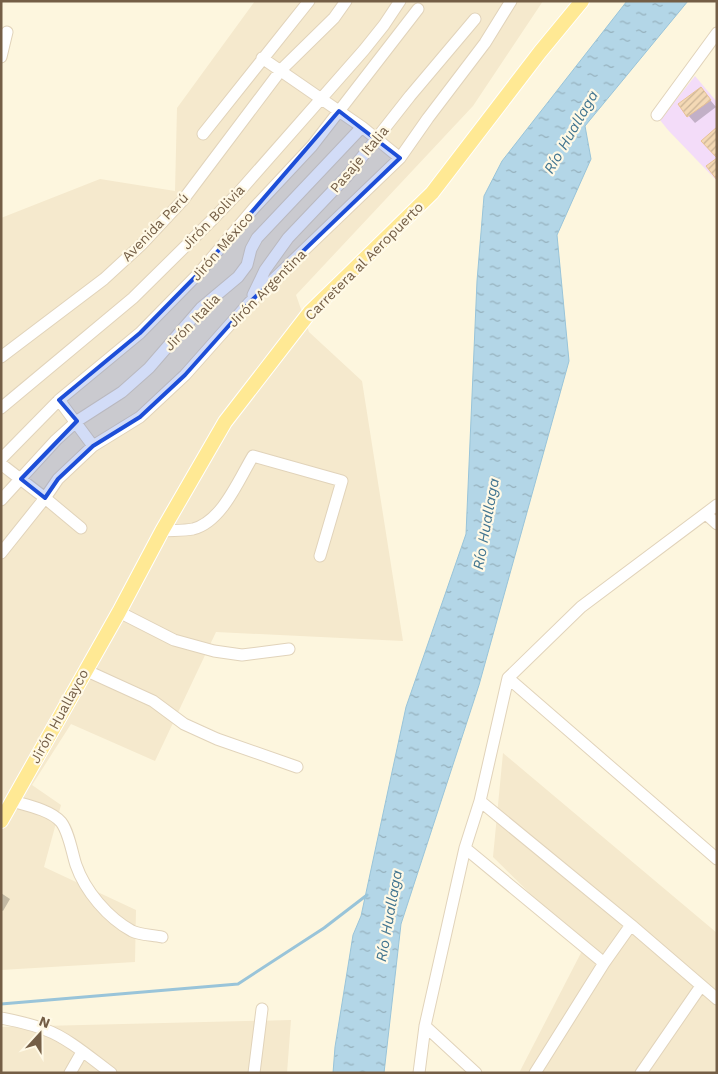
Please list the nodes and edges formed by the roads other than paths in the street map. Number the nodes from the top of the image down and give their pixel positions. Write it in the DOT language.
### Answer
graph roads {
  1 [pos="309,1"];
  2 [pos="346,1"];
  3 [pos="400,1"];
  4 [pos="511,1"];
  5 [pos="582,1"];
  6 [pos="418,8"];
  7 [pos="476,19"];
  8 [pos="7,32"];
  9 [pos="717,33"];
  10 [pos="1,57"];
  11 [pos="262,58"];
  12 [pos="281,70"];
  13 [pos="321,98"];
  14 [pos="339,111"];
  15 [pos="657,115"];
  16 [pos="362,127"];
  17 [pos="203,134"];
  18 [pos="377,139"];
  19 [pos="400,158"];
  20 [pos="249,303"];
  21 [pos="1,357"];
  22 [pos="60,400"];
  23 [pos="1,408"];
  24 [pos="77,421"];
  25 [pos="93,446"];
  26 [pos="1,459"];
  27 [pos="1,464"];
  28 [pos="21,479"];
  29 [pos="45,498"];
  30 [pos="1,500"];
  31 [pos="717,505"];
  32 [pos="706,514"];
  33 [pos="717,524"];
  34 [pos="81,528"];
  35 [pos="162,531"];
  36 [pos="1,553"];
  37 [pos="320,556"];
  38 [pos="119,612"];
  39 [pos="288,648"];
  40 [pos="85,670"];
  41 [pos="508,678"];
  42 [pos="297,767"];
  43 [pos="12,800"];
  44 [pos="480,801"];
  45 [pos="1,821"];
  46 [pos="465,848"];
  47 [pos="717,859"];
  48 [pos="631,925"];
  49 [pos="162,936"];
  50 [pos="604,963"];
  51 [pos="701,986"];
  52 [pos="717,999"];
  53 [pos="262,1009"];
  54 [pos="1,1018"];
  55 [pos="425,1026"];
  56 [pos="82,1052"];
  57 [pos="70,1073"];
  58 [pos="111,1073"];
  59 [pos="254,1073"];
  60 [pos="419,1073"];
  61 [pos="476,1073"];
  62 [pos="535,1073"];
  63 [pos="641,1073"];
  1 -- 11 [label="street"];
  2 -- 12 [label="street, Avenida Perú"];
  3 -- 13 [label="street, Jirón Bolivia"];
  4 -- 19 [label="street, Jirón Argentina"];
  5 -- 35 [label="main road, Carretera al Aeropuerto"];
  6 -- 14 [label="street, Jirón México"];
  7 -- 18 [label="street, Pasaje Italia"];
  8 -- 10 [label="street"];
  9 -- 15 [label="street"];
  11 -- 12 [label="street"];
  11 -- 17 [label="street"];
  12 -- 13 [label="street"];
  12 -- 21 [label="street, Avenida Perú"];
  13 -- 14 [label="street"];
  13 -- 23 [label="street, Jirón Bolivia"];
  14 -- 16 [label="street"];
  14 -- 22 [label="street, Jirón México"];
  16 -- 18 [label="street"];
  16 -- 24 [label="street, Jirón Italia"];
  18 -- 19 [label="street"];
  18 -- 20 [label="street, Pasaje Italia"];
  19 -- 20 [label="street, Jirón Argentina"];
  20 -- 25 [label="street, Jirón Argentina"];
  22 -- 24 [label="street"];
  22 -- 26 [label="street, Jirón México"];
  24 -- 25 [label="street"];
  24 -- 28 [label="street, Jirón Italia"];
  25 -- 29 [label="street, Jirón Argentina"];
  27 -- 28 [label="street"];
  28 -- 29 [label="street"];
  28 -- 30 [label="street, Jirón Italia"];
  29 -- 34 [label="street"];
  29 -- 36 [label="street, Jirón Argentina"];
  31 -- 32 [label="street"];
  32 -- 33 [label="street"];
  32 -- 41 [label="street"];
  35 -- 37 [label="street"];
  35 -- 38 [label="main road, Carretera al Aeropuerto"];
  38 -- 39 [label="street"];
  38 -- 40 [label="main road, Jirón Huallayco"];
  40 -- 42 [label="street"];
  40 -- 43 [label="main road, Jirón Huallayco"];
  41 -- 44 [label="street"];
  41 -- 47 [label="street"];
  43 -- 45 [label="main road, Jirón Huallayco"];
  43 -- 49 [label="street"];
  44 -- 46 [label="street"];
  44 -- 48 [label="street"];
  46 -- 50 [label="street"];
  46 -- 55 [label="street"];
  48 -- 50 [label="street"];
  48 -- 51 [label="street"];
  50 -- 62 [label="street"];
  51 -- 52 [label="street"];
  51 -- 63 [label="street"];
  53 -- 59 [label="street"];
  54 -- 56 [label="street"];
  55 -- 60 [label="street"];
  55 -- 61 [label="street"];
  56 -- 57 [label="street"];
  56 -- 58 [label="street"];
}
